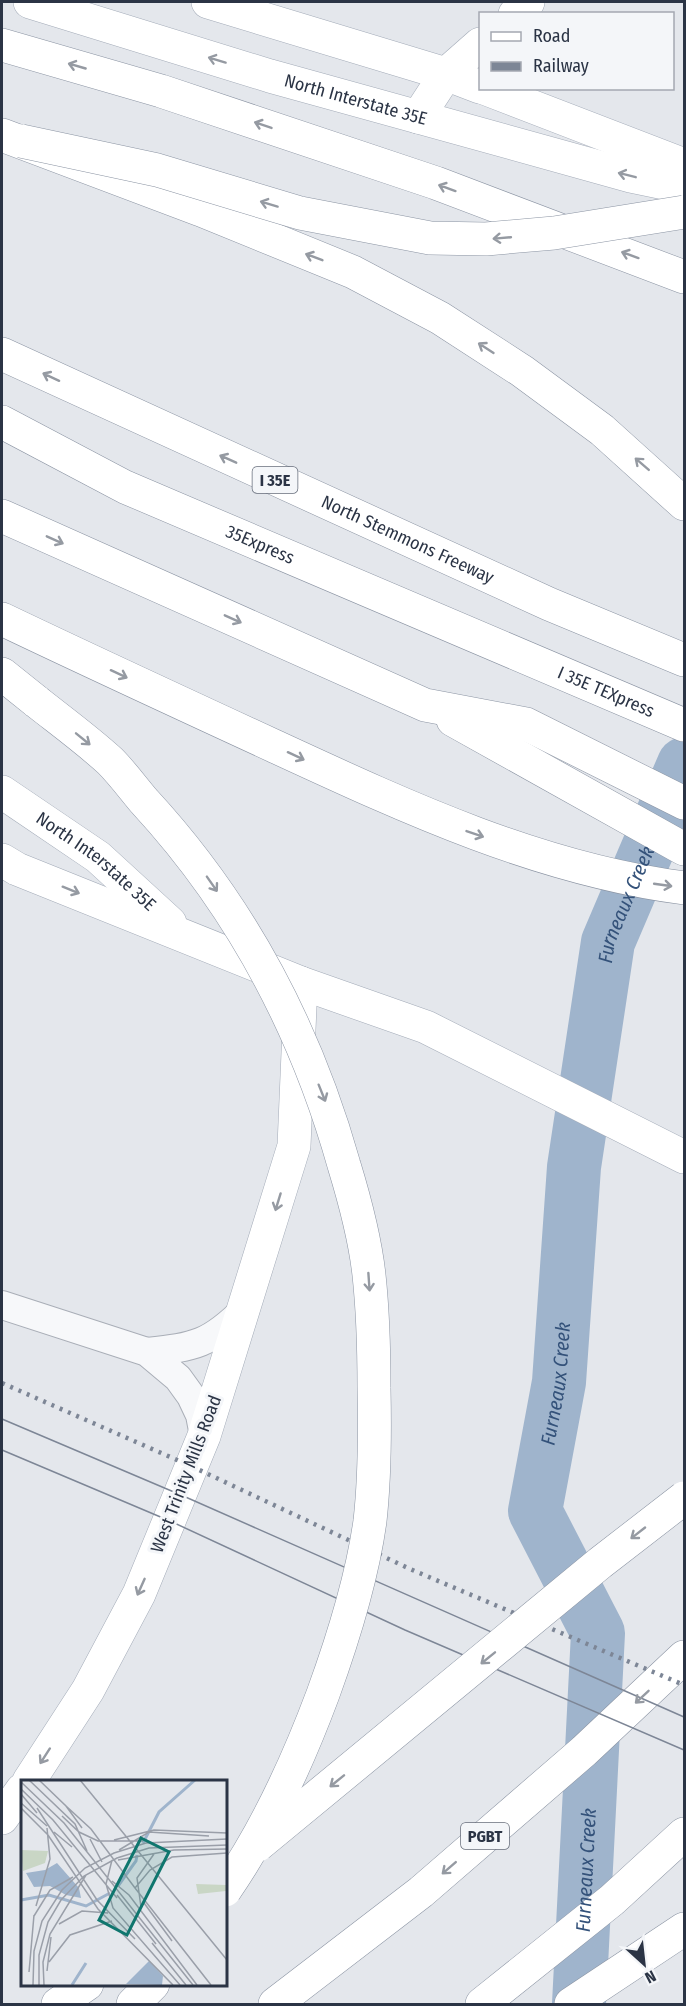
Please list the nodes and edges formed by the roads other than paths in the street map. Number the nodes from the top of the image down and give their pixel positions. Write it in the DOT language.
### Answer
graph roads {
  1 [pos="30,2"];
  2 [pos="208,2"];
  3 [pos="2,45"];
  4 [pos="479,45"];
  5 [pos="446,74"];
  6 [pos="479,87"];
  7 [pos="487,90"];
  8 [pos="418,117"];
  9 [pos="11,138"];
  10 [pos="684,165"];
  11 [pos="684,187"];
  12 [pos="684,212"];
  13 [pos="684,277"];
  14 [pos="2,354"];
  15 [pos="2,422"];
  16 [pos="684,504"];
  17 [pos="2,516"];
  18 [pos="2,619"];
  19 [pos="526,656"];
  20 [pos="684,660"];
  21 [pos="2,674"];
  22 [pos="425,705"];
  23 [pos="684,725"];
  24 [pos="2,792"];
  25 [pos="684,803"];
  26 [pos="684,849"];
  27 [pos="9,864"];
  28 [pos="684,888"];
  29 [pos="185,936"];
  30 [pos="301,983"];
  31 [pos="684,1157"];
  32 [pos="2,1305"];
  33 [pos="245,1310"];
  34 [pos="147,1352"];
  35 [pos="204,1436"];
  36 [pos="684,1498"];
  37 [pos="684,1657"];
  38 [pos="30,1780"];
  39 [pos="21,1791"];
  40 [pos="2,1818"];
  41 [pos="684,1834"];
  42 [pos="226,1871"];
  43 [pos="226,1888"];
  44 [pos="684,1929"];
  45 [pos="84,1985"];
  46 [pos="151,1985"];
  47 [pos="58,2004"];
  48 [pos="134,2004"];
  49 [pos="275,2004"];
  50 [pos="482,2004"];
  51 [pos="571,2004"];
  8 -- 1 [label="main road, North Interstate 35E, one-way"];
  2 -- 5 [label="main road"];
  13 -- 3 [label="main road, one-way"];
  4 -- 5 [label="main road"];
  5 -- 6 [label="main road"];
  5 -- 8 [label="main road"];
  7 -- 10 [label="main road"];
  11 -- 8 [label="main road, North Interstate 35E, one-way"];
  12 -- 9 [label="main road, one-way, bridge"];
  16 -- 9 [label="main road, one-way, bridge"];
  20 -- 14 [label="main road, North Stemmons Freeway / I 35E, one-way"];
  15 -- 19 [label="main road, 35Express"];
  17 -- 22 [label="main road, one-way"];
  18 -- 28 [label="main road, one-way"];
  19 -- 23 [label="main road, I 35E TEXpress"];
  21 -- 43 [label="main road, one-way, bridge"];
  22 -- 25 [label="main road"];
  22 -- 26 [label="main road"];
  24 -- 29 [label="main road, North Interstate 35E"];
  27 -- 29 [label="main road, one-way"];
  29 -- 30 [label="main road"];
  30 -- 31 [label="main road"];
  30 -- 33 [label="main road, West Trinity Mills Road, one-way"];
  32 -- 34 [label="street"];
  33 -- 34 [label="street"];
  33 -- 35 [label="main road, West Trinity Mills Road"];
  34 -- 35 [label="street"];
  35 -- 38 [label="main road, West Trinity Mills Road, one-way"];
  36 -- 42 [label="main road, one-way, bridge"];
  37 -- 49 [label="main road, PGBT, one-way"];
  39 -- 40 [label="main road"];
  41 -- 50 [label="main road"];
  44 -- 51 [label="main road"];
  45 -- 47 [label="main road"];
  46 -- 48 [label="main road"];
}
